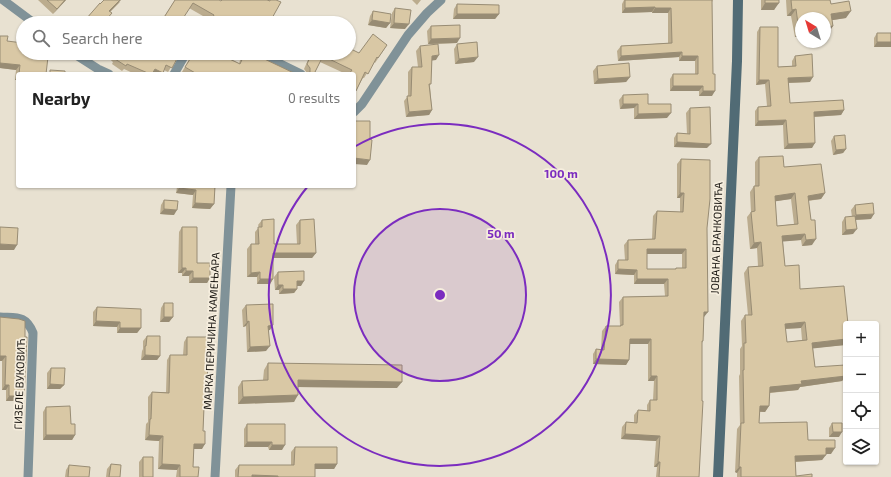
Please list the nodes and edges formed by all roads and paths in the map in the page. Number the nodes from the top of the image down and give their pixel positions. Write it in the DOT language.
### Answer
graph roads {
  1 [pos="3,0"];
  2 [pos="441,0"];
  3 [pos="738,0"];
  4 [pos="25,16"];
  5 [pos="84,60"];
  6 [pos="182,60"];
  7 [pos="272,60"];
  8 [pos="105,72"];
  9 [pos="175,72"];
  10 [pos="297,72"];
  11 [pos="358,102"];
  12 [pos="231,188"];
  13 [pos="0,317"];
  14 [pos="28,477"];
  15 [pos="215,477"];
  16 [pos="718,477"];
  1 -- 4 [label="street"];
  2 -- 11 [label="street"];
  3 -- 16 [label="main road, ЈОВАНА БРАНКОВИЋА"];
  5 -- 8 [label="street"];
  6 -- 9 [label="street"];
  7 -- 10 [label="street"];
  12 -- 15 [label="street, МАРКА ПЕРИЧИНА КАМЕЊАРА"];
  13 -- 14 [label="street, ГИЗЕЛЕ ВУКОВИЋ"];
}
